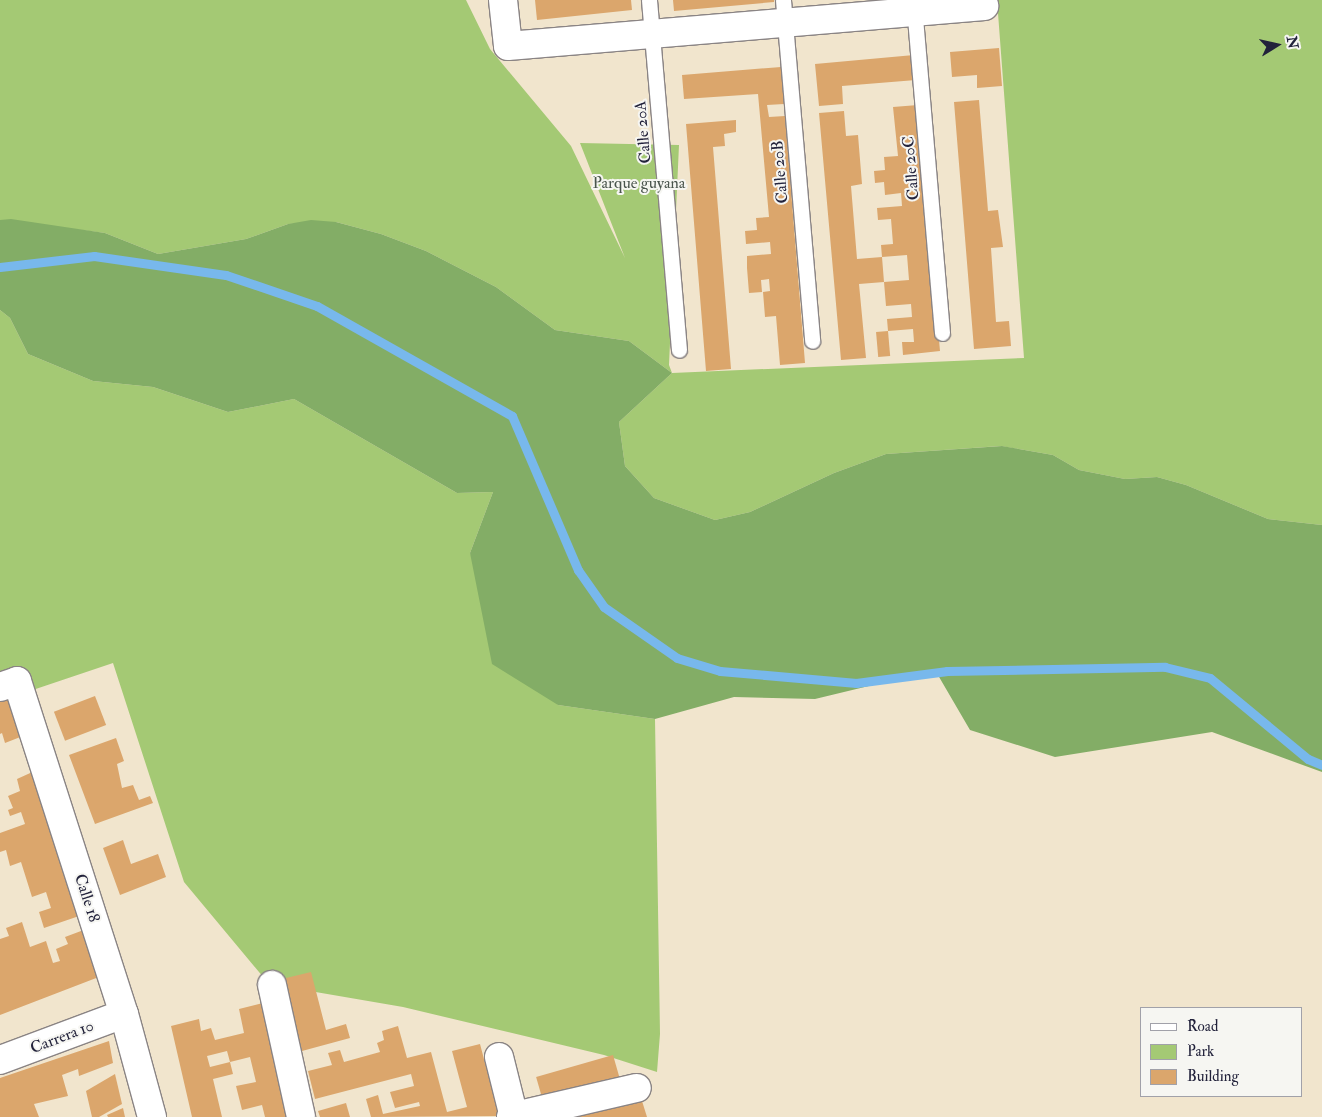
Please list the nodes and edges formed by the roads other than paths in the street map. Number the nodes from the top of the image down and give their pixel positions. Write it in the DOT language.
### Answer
graph roads {
  1 [pos="503,0"];
  2 [pos="649,0"];
  3 [pos="914,6"];
  4 [pos="984,6"];
  5 [pos="784,11"];
  6 [pos="652,34"];
  7 [pos="942,333"];
  8 [pos="812,341"];
  9 [pos="679,350"];
  10 [pos="8,684"];
  11 [pos="272,985"];
  12 [pos="124,1014"];
  13 [pos="499,1056"];
  14 [pos="0,1060"];
  15 [pos="637,1088"];
  16 [pos="152,1117"];
  17 [pos="301,1117"];
  18 [pos="513,1117"];
  1 -- 6 [label="street"];
  2 -- 6 [label="lane, Calle 20A"];
  3 -- 4 [label="street"];
  3 -- 5 [label="street"];
  3 -- 7 [label="lane, Calle 20C"];
  5 -- 6 [label="street"];
  5 -- 8 [label="lane, Calle 20B"];
  6 -- 9 [label="lane, Calle 20A"];
  10 -- 12 [label="street, Calle 18"];
  11 -- 17 [label="street"];
  12 -- 14 [label="street, Carrera 10"];
  12 -- 16 [label="street, Calle 18"];
  13 -- 18 [label="street"];
  15 -- 18 [label="street"];
}
